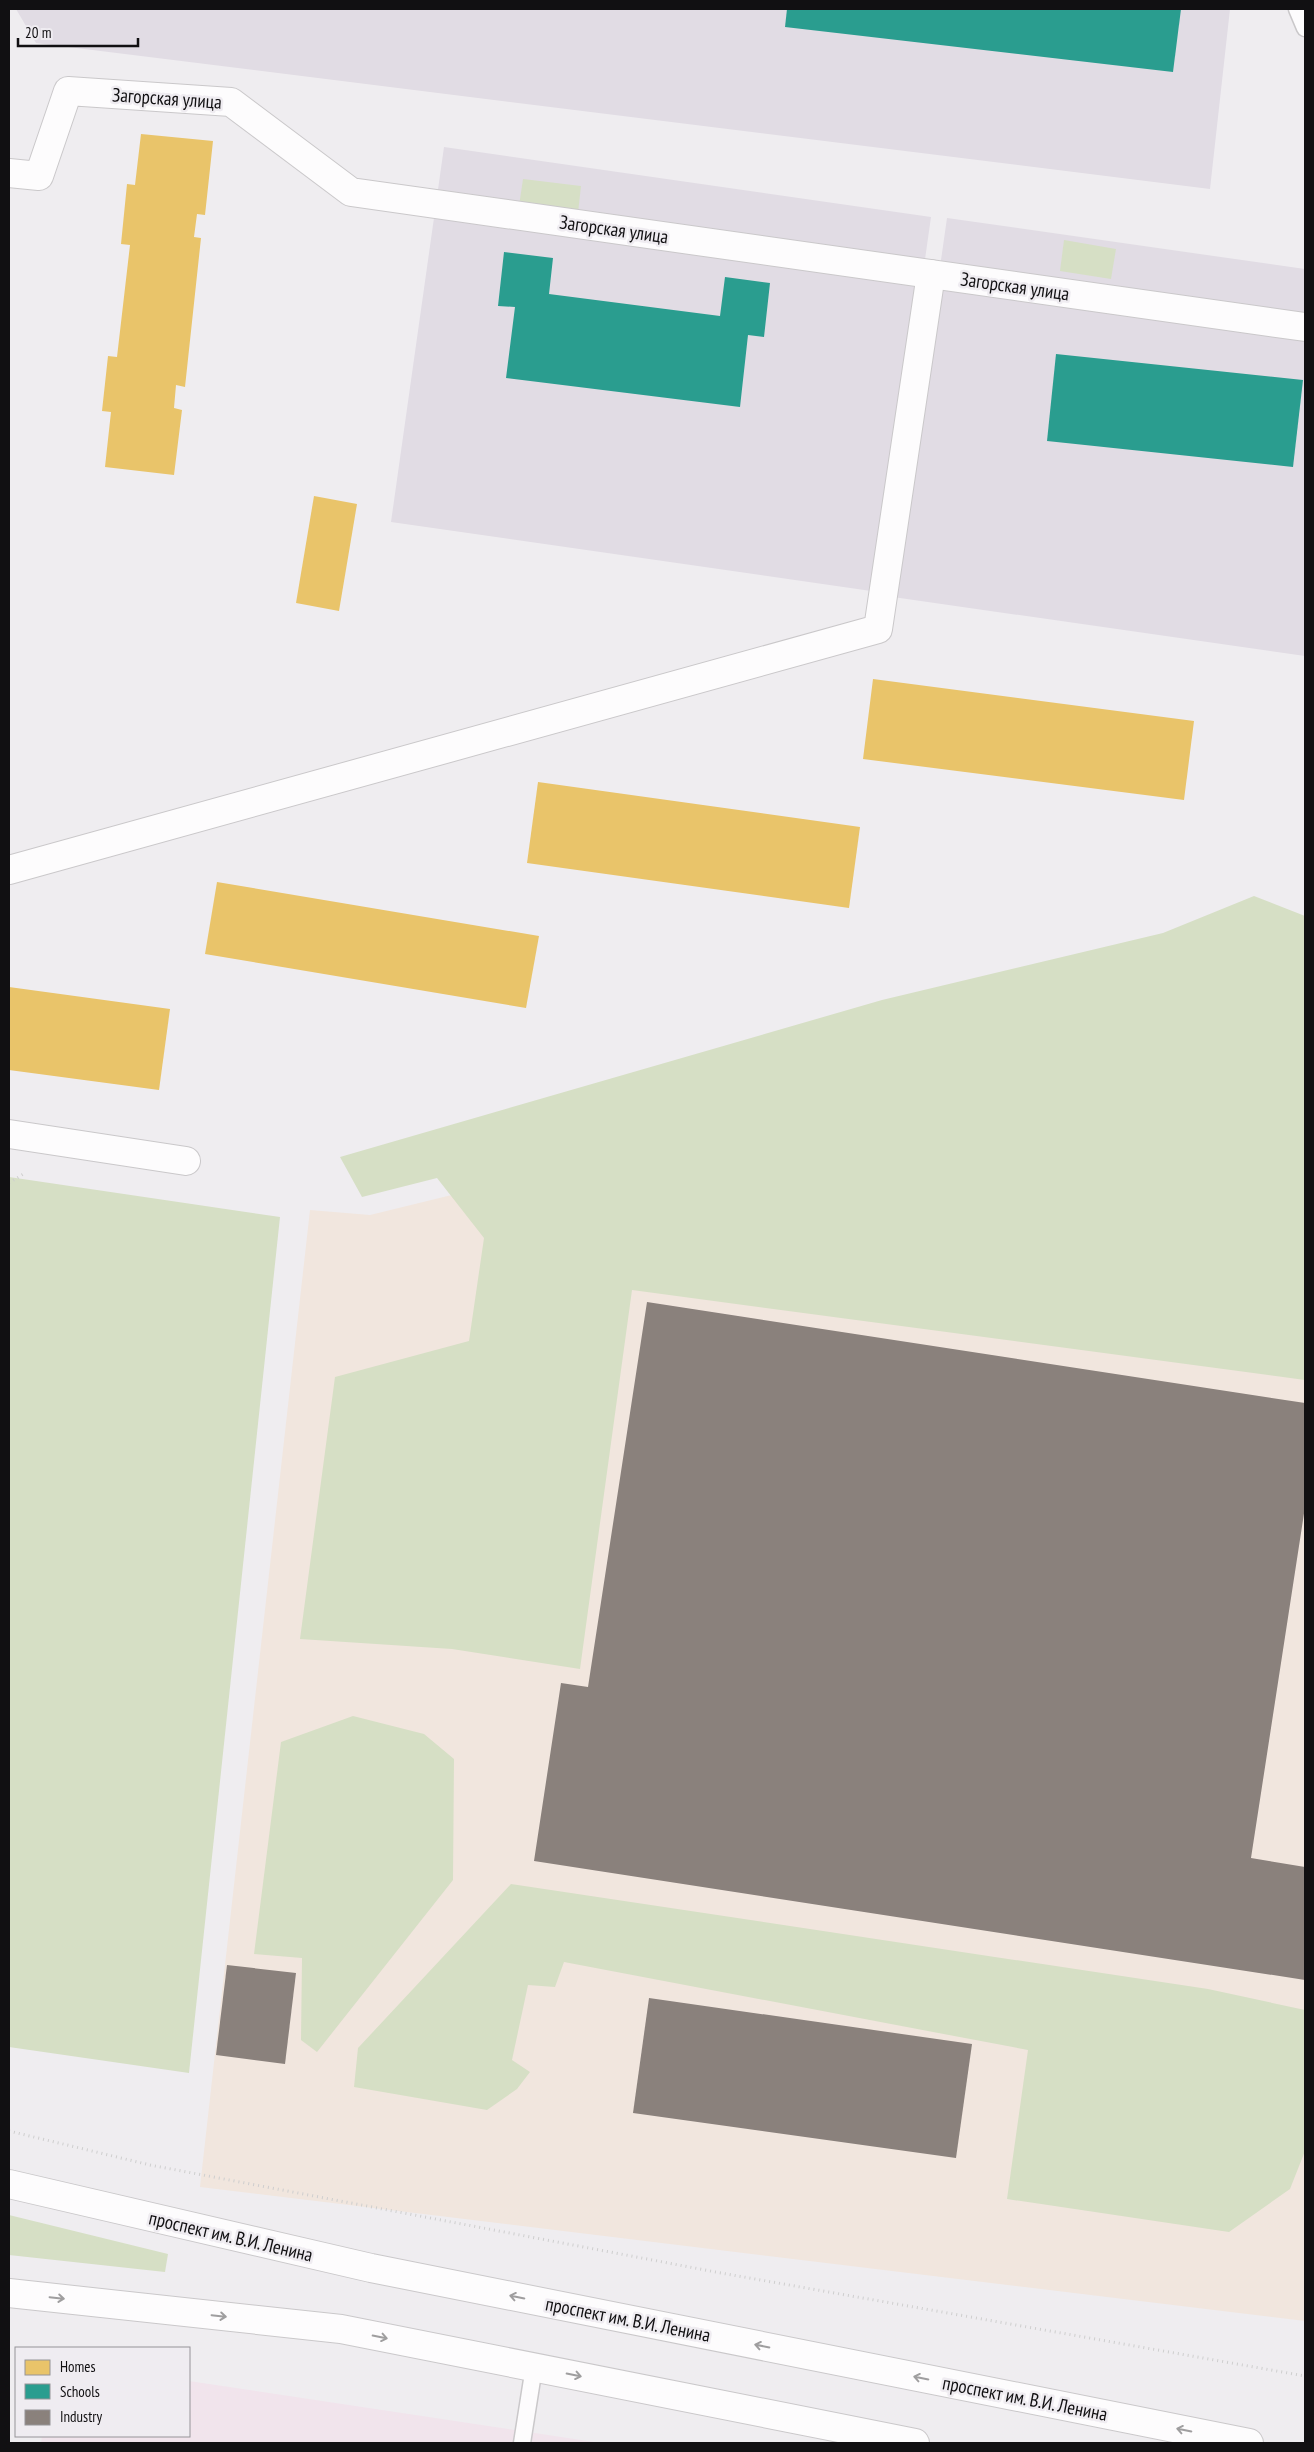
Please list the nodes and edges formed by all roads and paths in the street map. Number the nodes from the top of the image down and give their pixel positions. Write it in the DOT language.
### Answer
graph roads {
  1 [pos="1297,9"];
  2 [pos="1305,28"];
  3 [pos="9,172"];
  4 [pos="930,274"];
  5 [pos="1305,327"];
  6 [pos="9,870"];
  7 [pos="9,1134"];
  8 [pos="186,1161"];
  9 [pos="30,1171"];
  10 [pos="9,1183"];
  11 [pos="9,2131"];
  12 [pos="9,2184"];
  13 [pos="9,2293"];
  14 [pos="534,2367"];
  15 [pos="1305,2376"];
  16 [pos="522,2443"];
  17 [pos="915,2443"];
  18 [pos="1249,2443"];
  1 -- 2 [label="lane"];
  3 -- 4 [label="street, Загорская улица"];
  4 -- 5 [label="street, Загорская улица"];
  4 -- 6 [label="street"];
  7 -- 8 [label="street"];
  9 -- 10 [label="path"];
  11 -- 15 [label="path"];
  18 -- 12 [label="street, проспект им. В.И. Ленина, one-way"];
  13 -- 14 [label="street, one-way"];
  14 -- 16 [label="lane"];
  14 -- 17 [label="street, one-way"];
}
